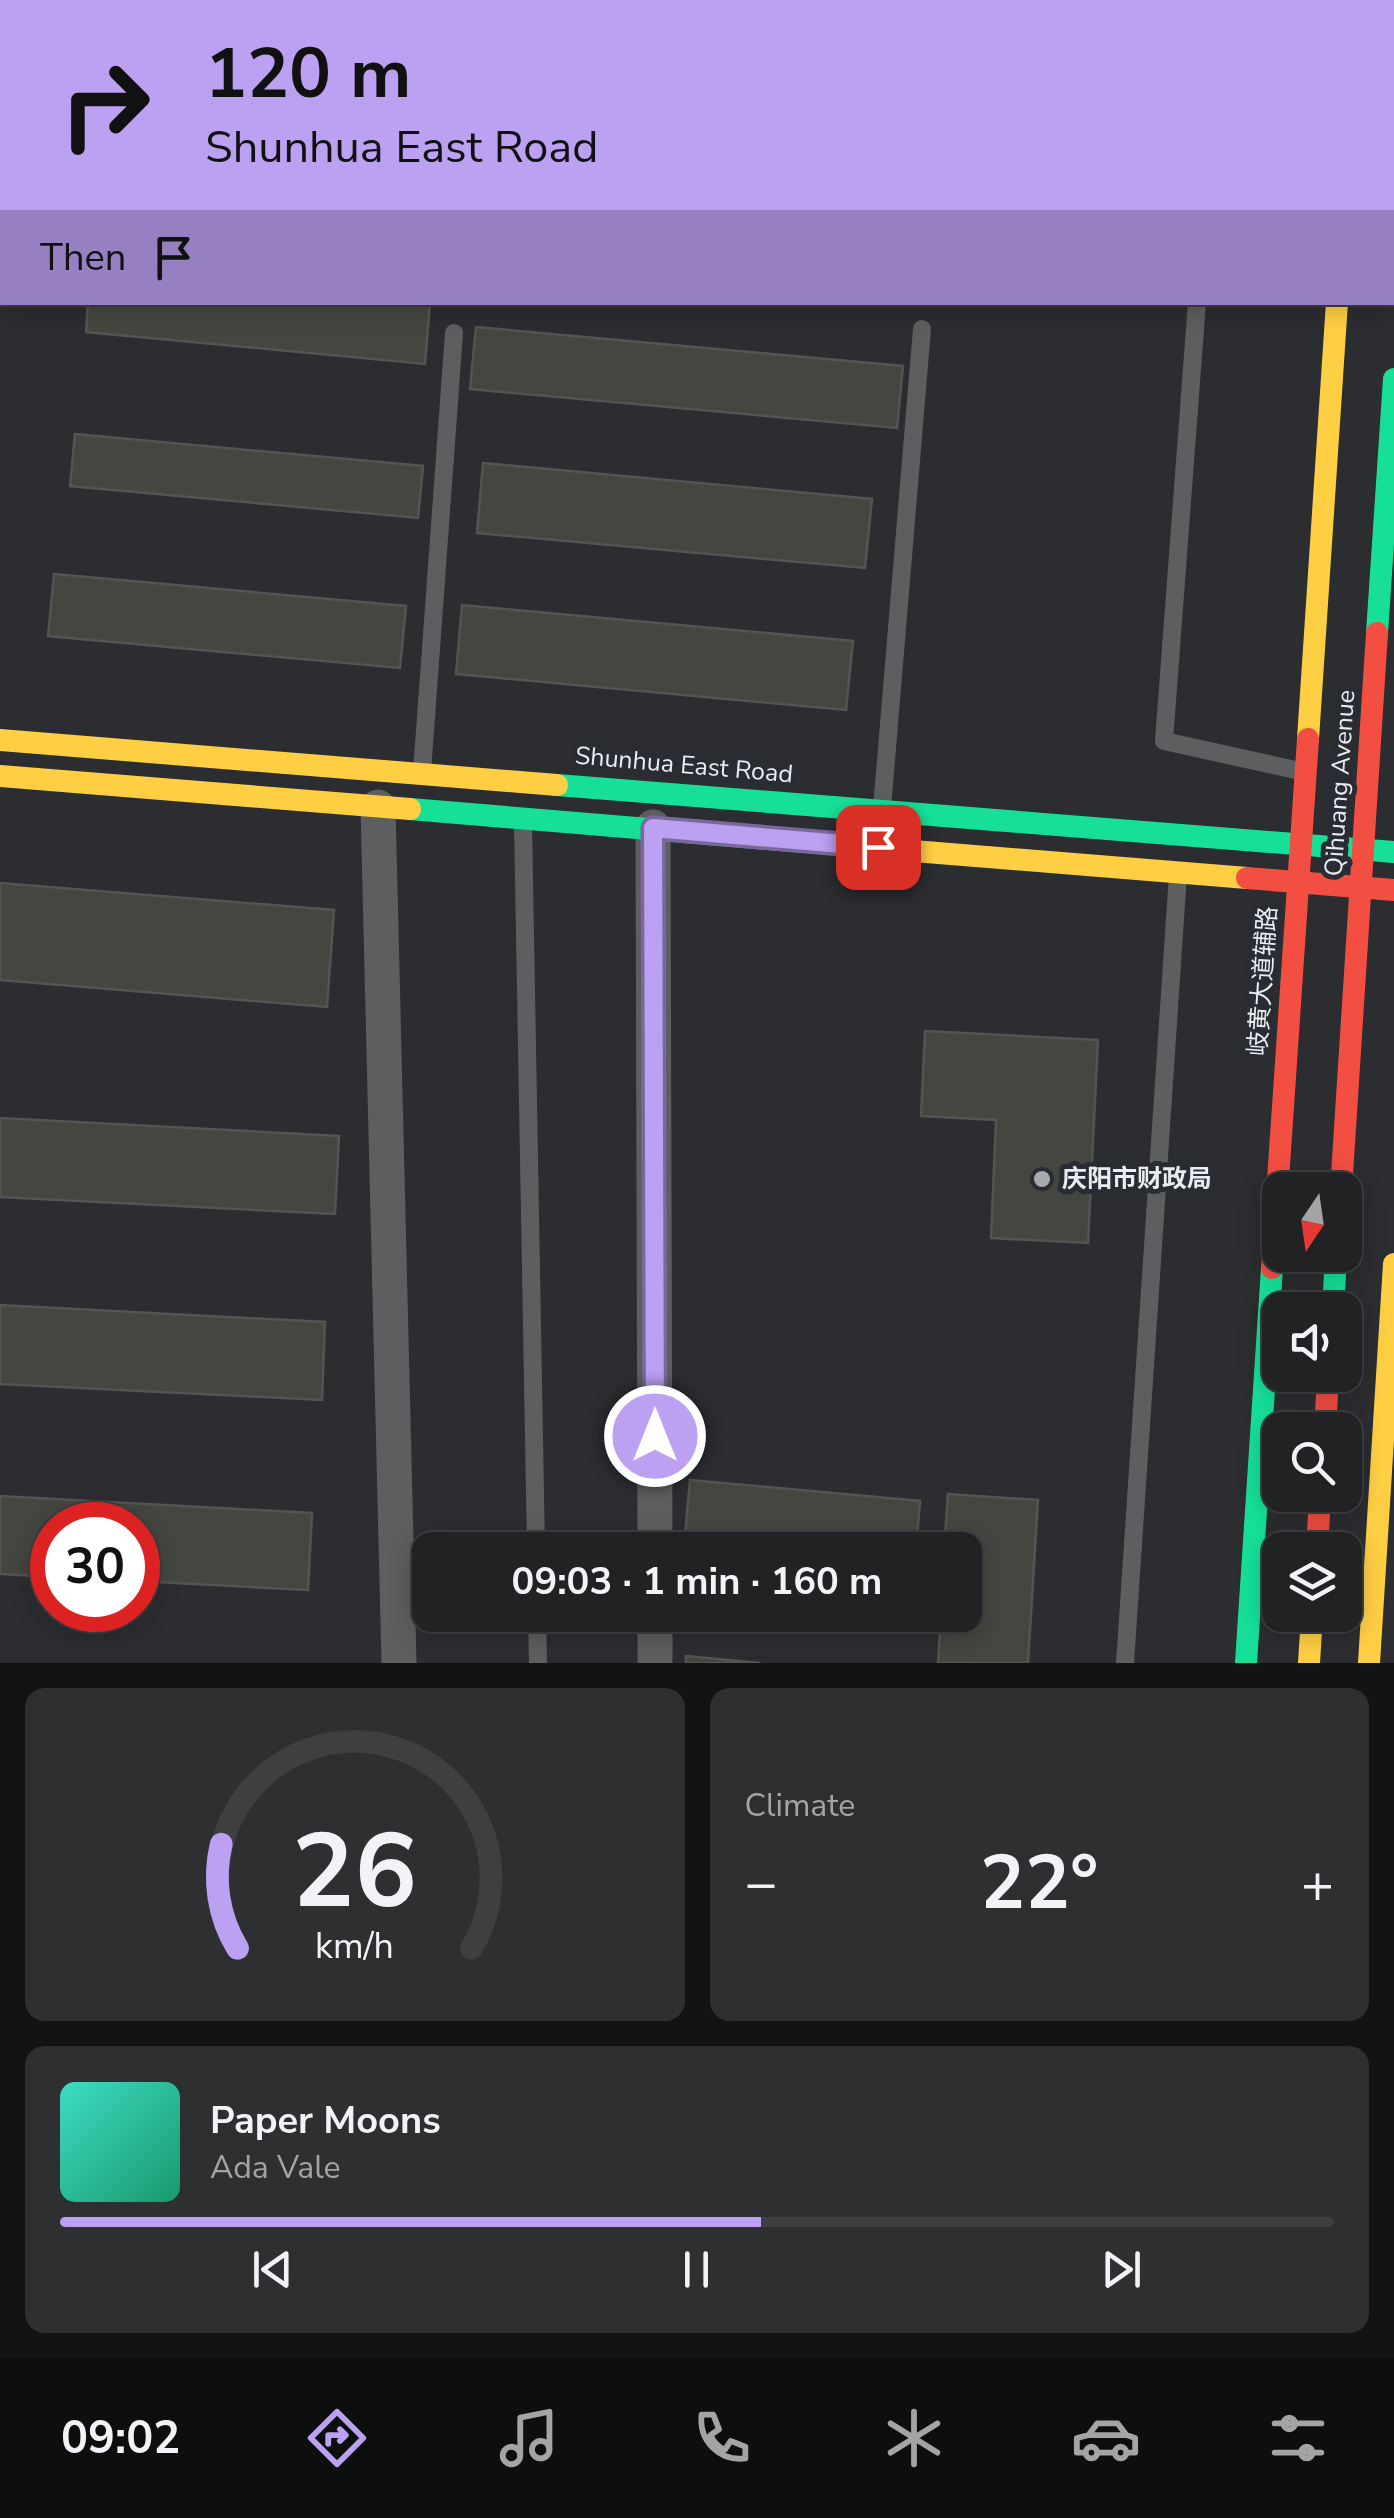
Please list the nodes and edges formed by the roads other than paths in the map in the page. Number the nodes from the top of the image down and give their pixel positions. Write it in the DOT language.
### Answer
graph roads {
  1 [pos="1197,305"];
  2 [pos="1337,305"];
  3 [pos="922,329"];
  4 [pos="454,332"];
  5 [pos="1394,379"];
  6 [pos="0,740"];
  7 [pos="422,773"];
  8 [pos="1305,773"];
  9 [pos="0,776"];
  10 [pos="378,807"];
  11 [pos="882,809"];
  12 [pos="523,817"];
  13 [pos="653,828"];
  14 [pos="1300,845"];
  15 [pos="1363,850"];
  16 [pos="1394,852"];
  17 [pos="1178,874"];
  18 [pos="1298,883"];
  19 [pos="1360,888"];
  20 [pos="1394,890"];
  21 [pos="1342,1172"];
  22 [pos="1394,1264"];
  23 [pos="536,1532"];
  24 [pos="655,1532"];
  25 [pos="537,1632"];
  26 [pos="655,1632"];
  27 [pos="1311,1632"];
  28 [pos="656,1660"];
  29 [pos="399,1663"];
  30 [pos="538,1663"];
  31 [pos="1125,1663"];
  32 [pos="1246,1663"];
  33 [pos="1309,1663"];
  34 [pos="1369,1663"];
  1 -- 8 [label="lane"];
  2 -- 8 [label="street, 岐黄大道辅路"];
  3 -- 11 [label="lane"];
  4 -- 7 [label="lane"];
  5 -- 15 [label="street, Qihuang Avenue"];
  6 -- 7 [label="street, Shunhua East Road"];
  7 -- 11 [label="street, Shunhua East Road"];
  8 -- 14 [label="street, 岐黄大道辅路"];
  9 -- 10 [label="street"];
  10 -- 12 [label="street"];
  10 -- 29 [label="street"];
  11 -- 14 [label="street, Shunhua East Road"];
  12 -- 13 [label="street"];
  12 -- 23 [label="lane"];
  13 -- 17 [label="street"];
  13 -- 24 [label="street"];
  14 -- 15 [label="street, Shunhua East Road"];
  14 -- 18 [label="street, 岐黄大道辅路"];
  15 -- 16 [label="street, Shunhua East Road"];
  15 -- 19 [label="street, Qihuang Avenue"];
  17 -- 18 [label="street"];
  17 -- 31 [label="lane"];
  18 -- 19 [label="street"];
  18 -- 32 [label="street, 岐黄大道辅路"];
  19 -- 20 [label="street"];
  19 -- 21 [label="street, Qihuang Avenue"];
  22 -- 34 [label="street"];
  25 -- 30 [label="lane"];
  26 -- 28 [label="street"];
  27 -- 33 [label="street"];
}
